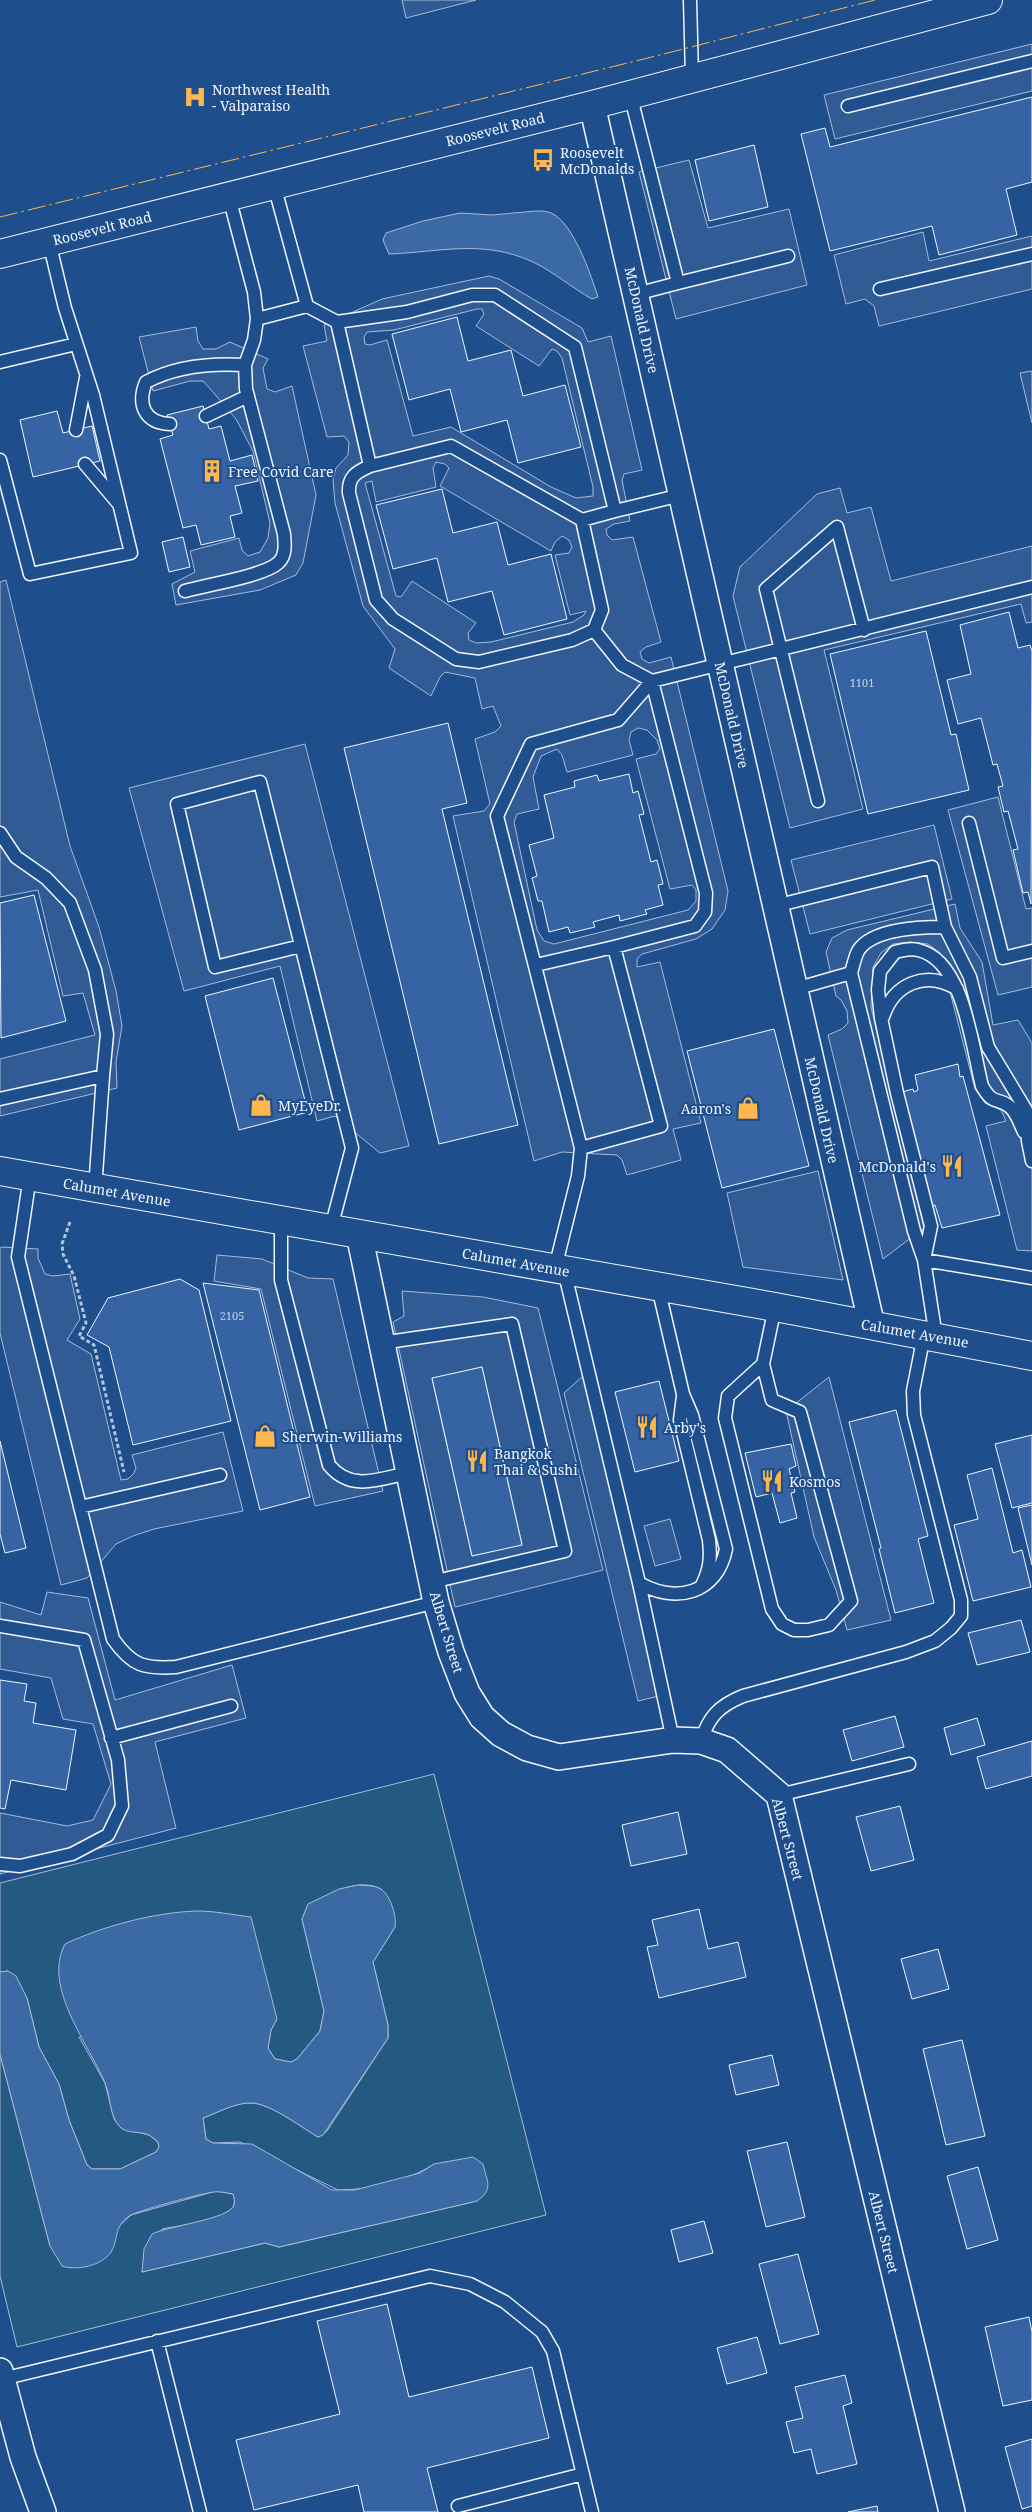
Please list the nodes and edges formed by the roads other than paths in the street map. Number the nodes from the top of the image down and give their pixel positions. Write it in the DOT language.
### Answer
graph roads {
  1 [pos="690,0"];
  2 [pos="988,0"];
  3 [pos="1032,62"];
  4 [pos="692,77"];
  5 [pos="630,94"];
  6 [pos="592,104"];
  7 [pos="848,106"];
  8 [pos="274,185"];
  9 [pos="229,196"];
  10 [pos="49,242"];
  11 [pos="0,254"];
  12 [pos="1032,254"];
  13 [pos="788,256"];
  14 [pos="678,283"];
  15 [pos="880,289"];
  16 [pos="636,294"];
  17 [pos="307,306"];
  18 [pos="257,319"];
  19 [pos="337,322"];
  20 [pos="76,344"];
  21 [pos="0,362"];
  22 [pos="245,365"];
  23 [pos="86,375"];
  24 [pos="248,396"];
  25 [pos="206,416"];
  26 [pos="170,424"];
  27 [pos="76,430"];
  28 [pos="0,460"];
  29 [pos="85,464"];
  30 [pos="370,466"];
  31 [pos="681,495"];
  32 [pos="119,505"];
  33 [pos="614,511"];
  34 [pos="582,520"];
  35 [pos="1032,587"];
  36 [pos="185,590"];
  37 [pos="594,630"];
  38 [pos="864,630"];
  39 [pos="781,650"];
  40 [pos="720,666"];
  41 [pos="652,681"];
  42 [pos="818,801"];
  43 [pos="969,824"];
  44 [pos="0,833"];
  45 [pos="776,906"];
  46 [pos="945,926"];
  47 [pos="301,946"];
  48 [pos="614,947"];
  49 [pos="1032,950"];
  50 [pos="941,962"];
  51 [pos="536,965"];
  52 [pos="851,973"];
  53 [pos="970,977"];
  54 [pos="795,989"];
  55 [pos="957,989"];
  56 [pos="881,1022"];
  57 [pos="103,1076"];
  58 [pos="0,1099"];
  59 [pos="1028,1141"];
  60 [pos="581,1148"];
  61 [pos="1032,1158"];
  62 [pos="0,1171"];
  63 [pos="30,1176"];
  64 [pos="95,1188"];
  65 [pos="281,1219"];
  66 [pos="331,1228"];
  67 [pos="359,1234"];
  68 [pos="924,1260"];
  69 [pos="560,1269"];
  70 [pos="1032,1278"];
  71 [pos="658,1287"];
  72 [pos="775,1307"];
  73 [pos="872,1326"];
  74 [pos="930,1336"];
  75 [pos="382,1343"];
  76 [pos="1032,1356"];
  77 [pos="764,1364"];
  78 [pos="408,1473"];
  79 [pos="220,1474"];
  80 [pos="80,1507"];
  81 [pos="639,1583"];
  82 [pos="434,1592"];
  83 [pos="0,1626"];
  84 [pos="231,1706"];
  85 [pos="111,1738"];
  86 [pos="673,1740"];
  87 [pos="701,1741"];
  88 [pos="909,1764"];
  89 [pos="779,1795"];
  90 [pos="0,1864"];
  91 [pos="157,2341"];
  92 [pos="1,2375"];
  93 [pos="583,2474"];
  94 [pos="458,2506"];
  95 [pos="43,2512"];
  96 [pos="200,2512"];
  97 [pos="592,2512"];
  98 [pos="952,2512"];
  1 -- 4 [label="lane"];
  2 -- 4 [label="main road, Roosevelt Road"];
  3 -- 7 [label="lane"];
  4 -- 5 [label="main road, Roosevelt Road"];
  5 -- 6 [label="main road, Roosevelt Road"];
  5 -- 14 [label="lane"];
  6 -- 8 [label="main road, Roosevelt Road"];
  6 -- 16 [label="street, McDonald Drive"];
  8 -- 9 [label="main road, Roosevelt Road"];
  8 -- 17 [label="lane"];
  9 -- 10 [label="main road, Roosevelt Road"];
  9 -- 18 [label="lane"];
  10 -- 11 [label="main road, Roosevelt Road"];
  10 -- 20 [label="lane"];
  12 -- 15 [label="lane"];
  13 -- 14 [label="lane"];
  14 -- 16 [label="lane"];
  16 -- 31 [label="street, McDonald Drive"];
  17 -- 18 [label="lane"];
  17 -- 19 [label="lane"];
  18 -- 22 [label="lane"];
  19 -- 30 [label="lane"];
  19 -- 33 [label="lane"];
  20 -- 21 [label="lane"];
  20 -- 23 [label="lane"];
  22 -- 24 [label="lane"];
  22 -- 26 [label="lane"];
  23 -- 27 [label="lane"];
  23 -- 32 [label="lane"];
  24 -- 25 [label="lane"];
  24 -- 36 [label="lane"];
  28 -- 32 [label="lane"];
  29 -- 32 [label="lane"];
  30 -- 34 [label="lane"];
  30 -- 37 [label="lane"];
  31 -- 33 [label="lane"];
  31 -- 40 [label="street, McDonald Drive"];
  33 -- 34 [label="lane"];
  34 -- 37 [label="lane"];
  35 -- 38 [label="lane"];
  37 -- 41 [label="lane"];
  38 -- 39 [label="lane"];
  38 -- 39 [label="lane"];
  39 -- 40 [label="lane"];
  39 -- 42 [label="lane"];
  40 -- 41 [label="lane"];
  40 -- 45 [label="street, McDonald Drive"];
  41 -- 48 [label="lane"];
  41 -- 51 [label="lane"];
  43 -- 49 [label="lane"];
  44 -- 57 [label="lane"];
  45 -- 46 [label="lane"];
  45 -- 54 [label="street, McDonald Drive"];
  46 -- 52 [label="lane"];
  46 -- 53 [label="lane"];
  47 -- 47 [label="lane"];
  47 -- 66 [label="lane"];
  48 -- 51 [label="lane"];
  48 -- 60 [label="lane"];
  50 -- 53 [label="lane"];
  50 -- 55 [label="lane"];
  50 -- 56 [label="lane"];
  51 -- 60 [label="lane"];
  52 -- 54 [label="lane"];
  52 -- 68 [label="lane"];
  53 -- 59 [label="lane"];
  54 -- 73 [label="street, McDonald Drive"];
  55 -- 56 [label="lane"];
  55 -- 59 [label="lane"];
  56 -- 68 [label="lane"];
  57 -- 58 [label="lane"];
  57 -- 64 [label="lane"];
  59 -- 61 [label="lane"];
  60 -- 69 [label="lane"];
  62 -- 63 [label="main road, Calumet Avenue"];
  63 -- 64 [label="main road, Calumet Avenue"];
  63 -- 80 [label="lane"];
  64 -- 65 [label="main road, Calumet Avenue"];
  65 -- 66 [label="main road, Calumet Avenue"];
  65 -- 78 [label="lane"];
  66 -- 67 [label="main road, Calumet Avenue"];
  67 -- 69 [label="main road, Calumet Avenue"];
  67 -- 75 [label="street, Albert Street"];
  68 -- 70 [label="lane"];
  68 -- 74 [label="lane"];
  69 -- 71 [label="main road, Calumet Avenue"];
  69 -- 81 [label="lane"];
  71 -- 72 [label="main road, Calumet Avenue"];
  71 -- 81 [label="lane"];
  72 -- 73 [label="main road, Calumet Avenue"];
  72 -- 77 [label="lane"];
  73 -- 74 [label="main road, Calumet Avenue"];
  74 -- 76 [label="main road, Calumet Avenue"];
  74 -- 87 [label="lane"];
  75 -- 78 [label="street, Albert Street"];
  75 -- 82 [label="lane"];
  77 -- 77 [label="lane"];
  78 -- 82 [label="street, Albert Street"];
  79 -- 80 [label="lane"];
  80 -- 82 [label="lane"];
  81 -- 86 [label="lane"];
  82 -- 86 [label="street, Albert Street"];
  83 -- 85 [label="lane"];
  84 -- 85 [label="lane"];
  85 -- 90 [label="lane"];
  86 -- 87 [label="street, Albert Street"];
  87 -- 89 [label="street, Albert Street"];
  88 -- 89 [label="lane"];
  89 -- 98 [label="street, Albert Street"];
  91 -- 92 [label="lane"];
  91 -- 93 [label="lane"];
  91 -- 96 [label="lane"];
  92 -- 95 [label="street"];
  93 -- 94 [label="lane"];
  93 -- 97 [label="lane"];
}
